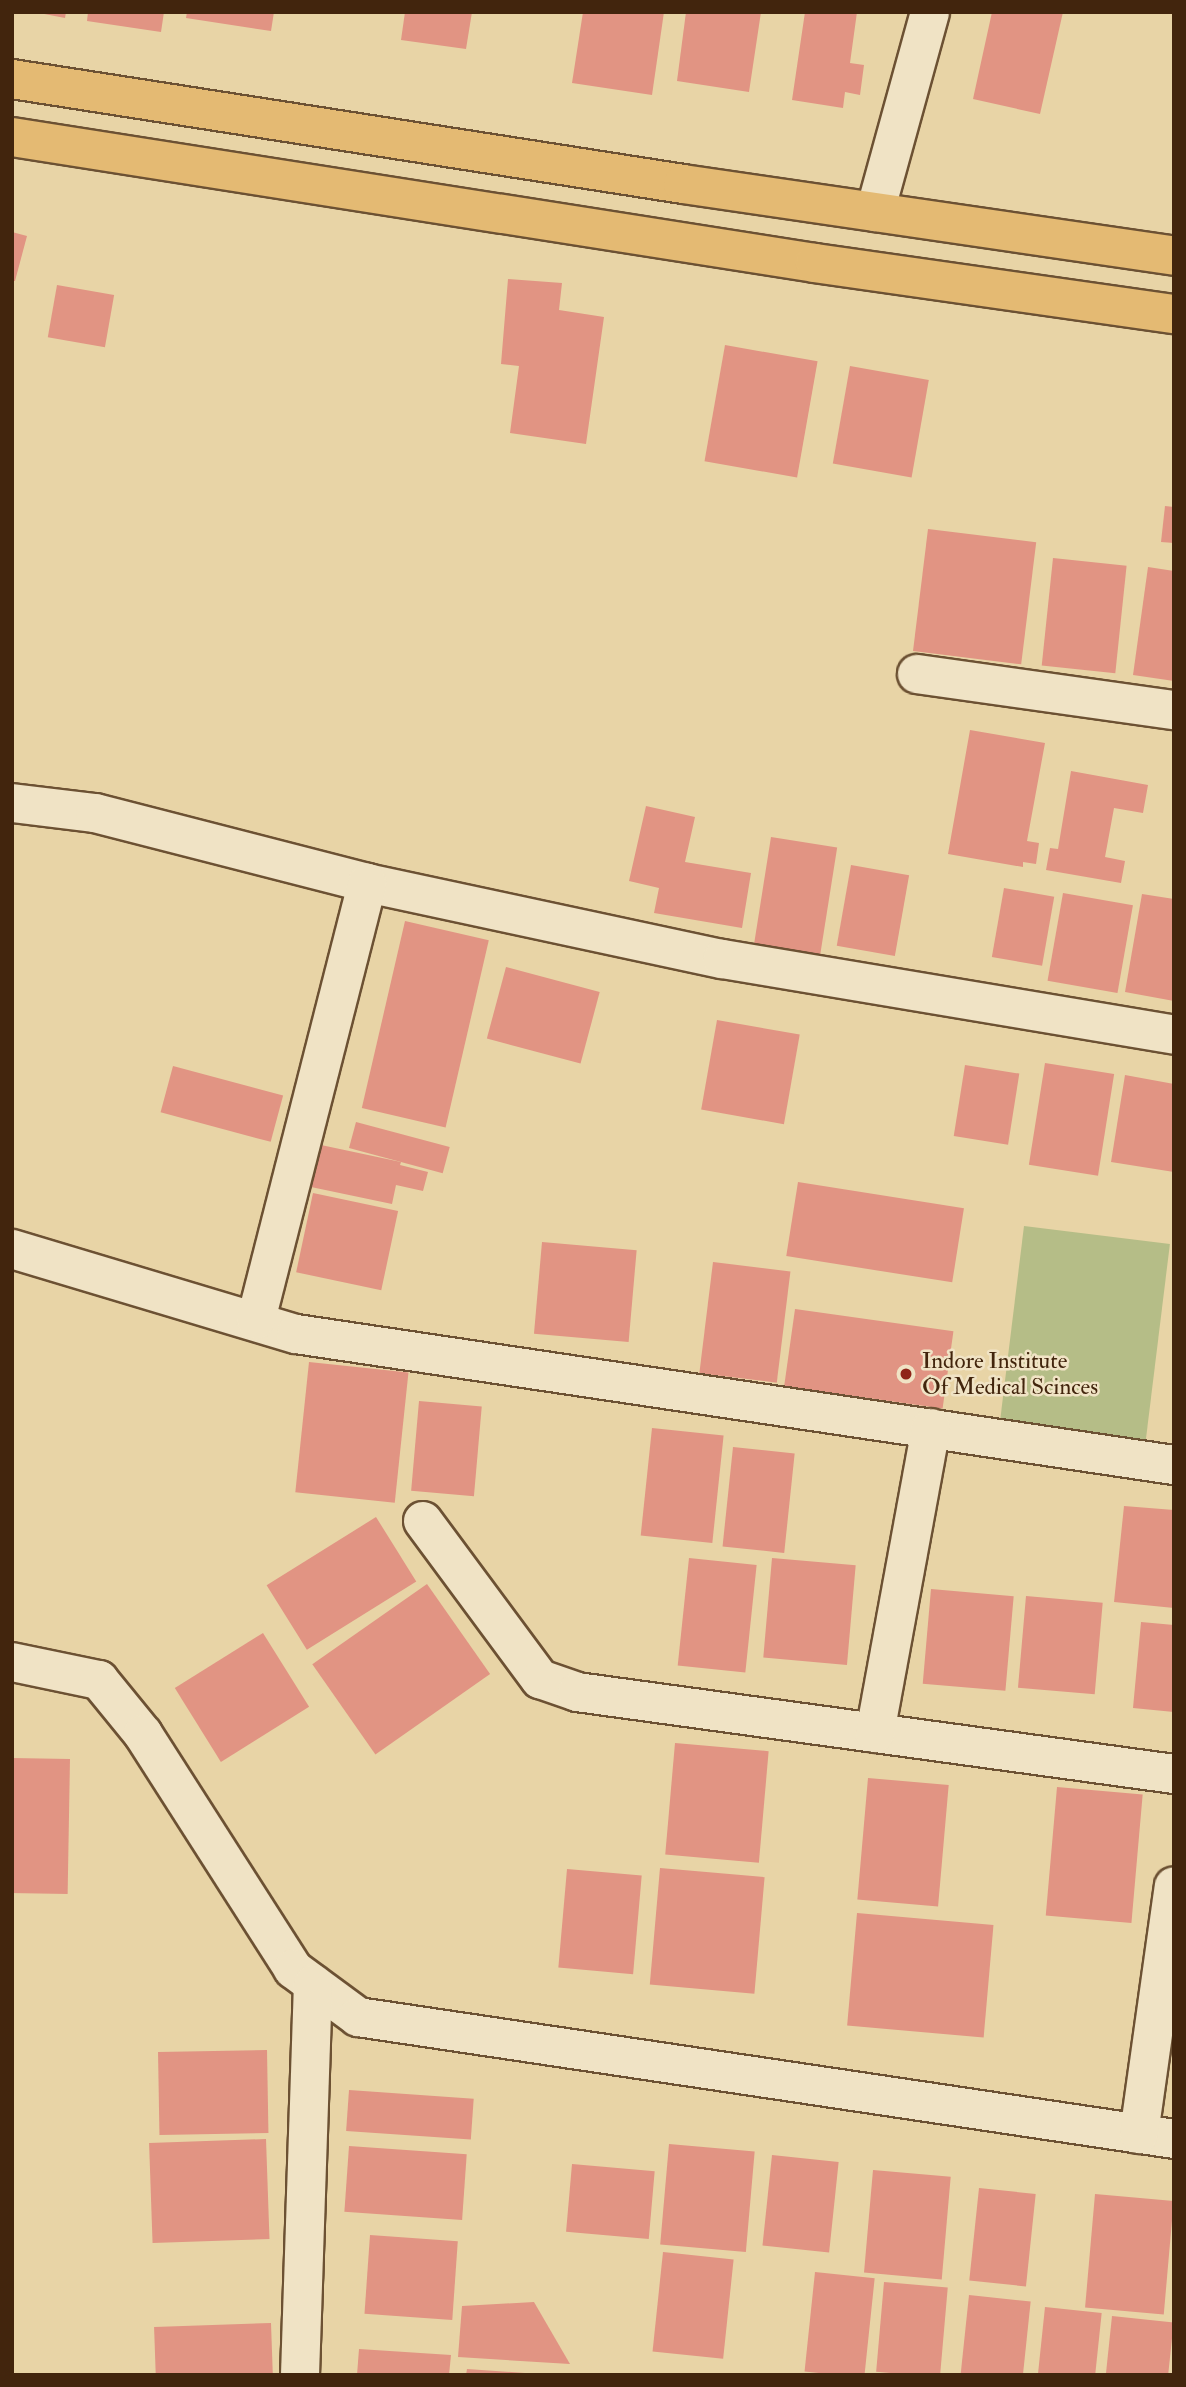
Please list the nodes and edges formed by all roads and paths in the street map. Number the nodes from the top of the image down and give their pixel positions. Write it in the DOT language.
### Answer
graph roads {
  1 [pos="930,12"];
  2 [pos="12,79"];
  3 [pos="12,137"];
  4 [pos="875,212"];
  5 [pos="1174,256"];
  6 [pos="1174,314"];
  7 [pos="917,674"];
  8 [pos="1174,710"];
  9 [pos="12,803"];
  10 [pos="367,883"];
  11 [pos="1174,1035"];
  12 [pos="12,1249"];
  13 [pos="256,1320"];
  14 [pos="931,1428"];
  15 [pos="1174,1465"];
  16 [pos="423,1521"];
  17 [pos="12,1662"];
  18 [pos="876,1733"];
  19 [pos="1174,1774"];
  20 [pos="1174,1886"];
  21 [pos="313,1984"];
  22 [pos="1156,2137"];
  23 [pos="300,2375"];
  1 -- 4 [label="street"];
  2 -- 4 [label="main road"];
  3 -- 6 [label="main road"];
  4 -- 5 [label="main road"];
  7 -- 8 [label="street"];
  9 -- 10 [label="street"];
  10 -- 11 [label="street"];
  10 -- 13 [label="street"];
  12 -- 13 [label="street"];
  13 -- 14 [label="street"];
  14 -- 15 [label="street"];
  14 -- 18 [label="street"];
  16 -- 18 [label="street"];
  17 -- 21 [label="street"];
  18 -- 19 [label="street"];
  20 -- 22 [label="street"];
  21 -- 22 [label="street"];
  21 -- 23 [label="street"];
}
